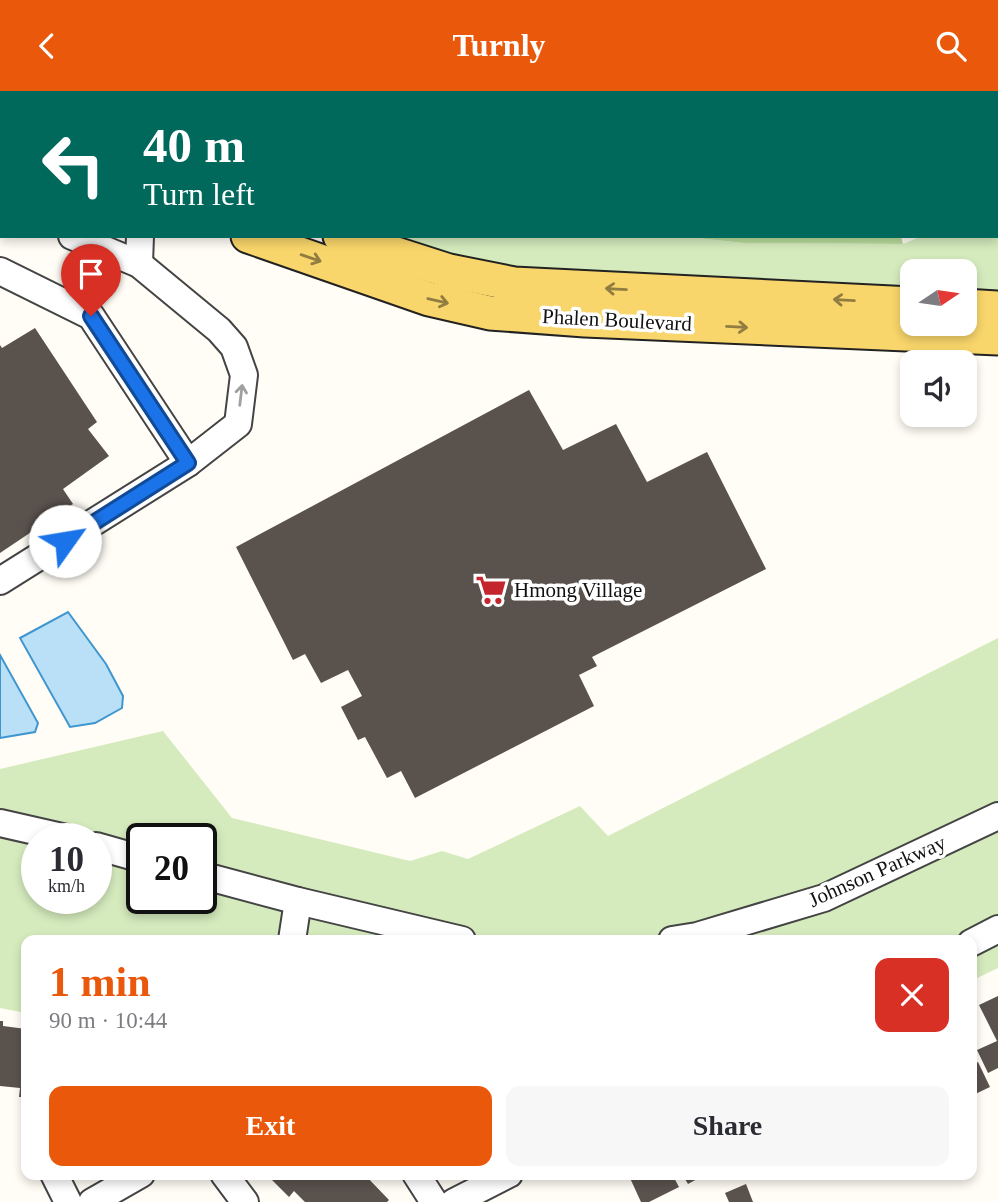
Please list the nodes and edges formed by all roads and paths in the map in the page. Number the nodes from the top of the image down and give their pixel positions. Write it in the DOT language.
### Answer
graph roads {
  1 [pos="77,238"];
  2 [pos="140,238"];
  3 [pos="254,238"];
  4 [pos="346,238"];
  5 [pos="139,264"];
  6 [pos="0,271"];
  7 [pos="900,303"];
  8 [pos="977,307"];
  9 [pos="998,308"];
  10 [pos="998,338"];
  11 [pos="188,463"];
  12 [pos="0,581"];
  13 [pos="998,816"];
  14 [pos="0,823"];
  15 [pos="21,828"];
  16 [pos="217,879"];
  17 [pos="298,901"];
  18 [pos="998,929"];
  19 [pos="293,935"];
  20 [pos="441,935"];
  21 [pos="700,935"];
  22 [pos="977,940"];
  23 [pos="57,1180"];
  24 [pos="130,1180"];
  25 [pos="228,1180"];
  26 [pos="420,1180"];
  27 [pos="497,1180"];
  28 [pos="68,1202"];
  29 [pos="92,1202"];
  30 [pos="245,1202"];
  31 [pos="434,1202"];
  32 [pos="454,1202"];
  1 -- 5 [label="street"];
  2 -- 5 [label="street"];
  3 -- 10 [label="main road, Phalen Boulevard, one-way"];
  7 -- 4 [label="main road, Phalen Boulevard, one-way"];
  11 -- 5 [label="street, one-way"];
  6 -- 11 [label="street"];
  8 -- 9 [label="main road"];
  11 -- 12 [label="street"];
  13 -- 21 [label="street, Johnson Parkway"];
  14 -- 15 [label="street"];
  16 -- 17 [label="street"];
  17 -- 19 [label="street"];
  17 -- 20 [label="street"];
  18 -- 22 [label="street"];
  23 -- 28 [label="street"];
  24 -- 29 [label="street"];
  25 -- 30 [label="street"];
  26 -- 31 [label="street"];
  27 -- 32 [label="street"];
}
